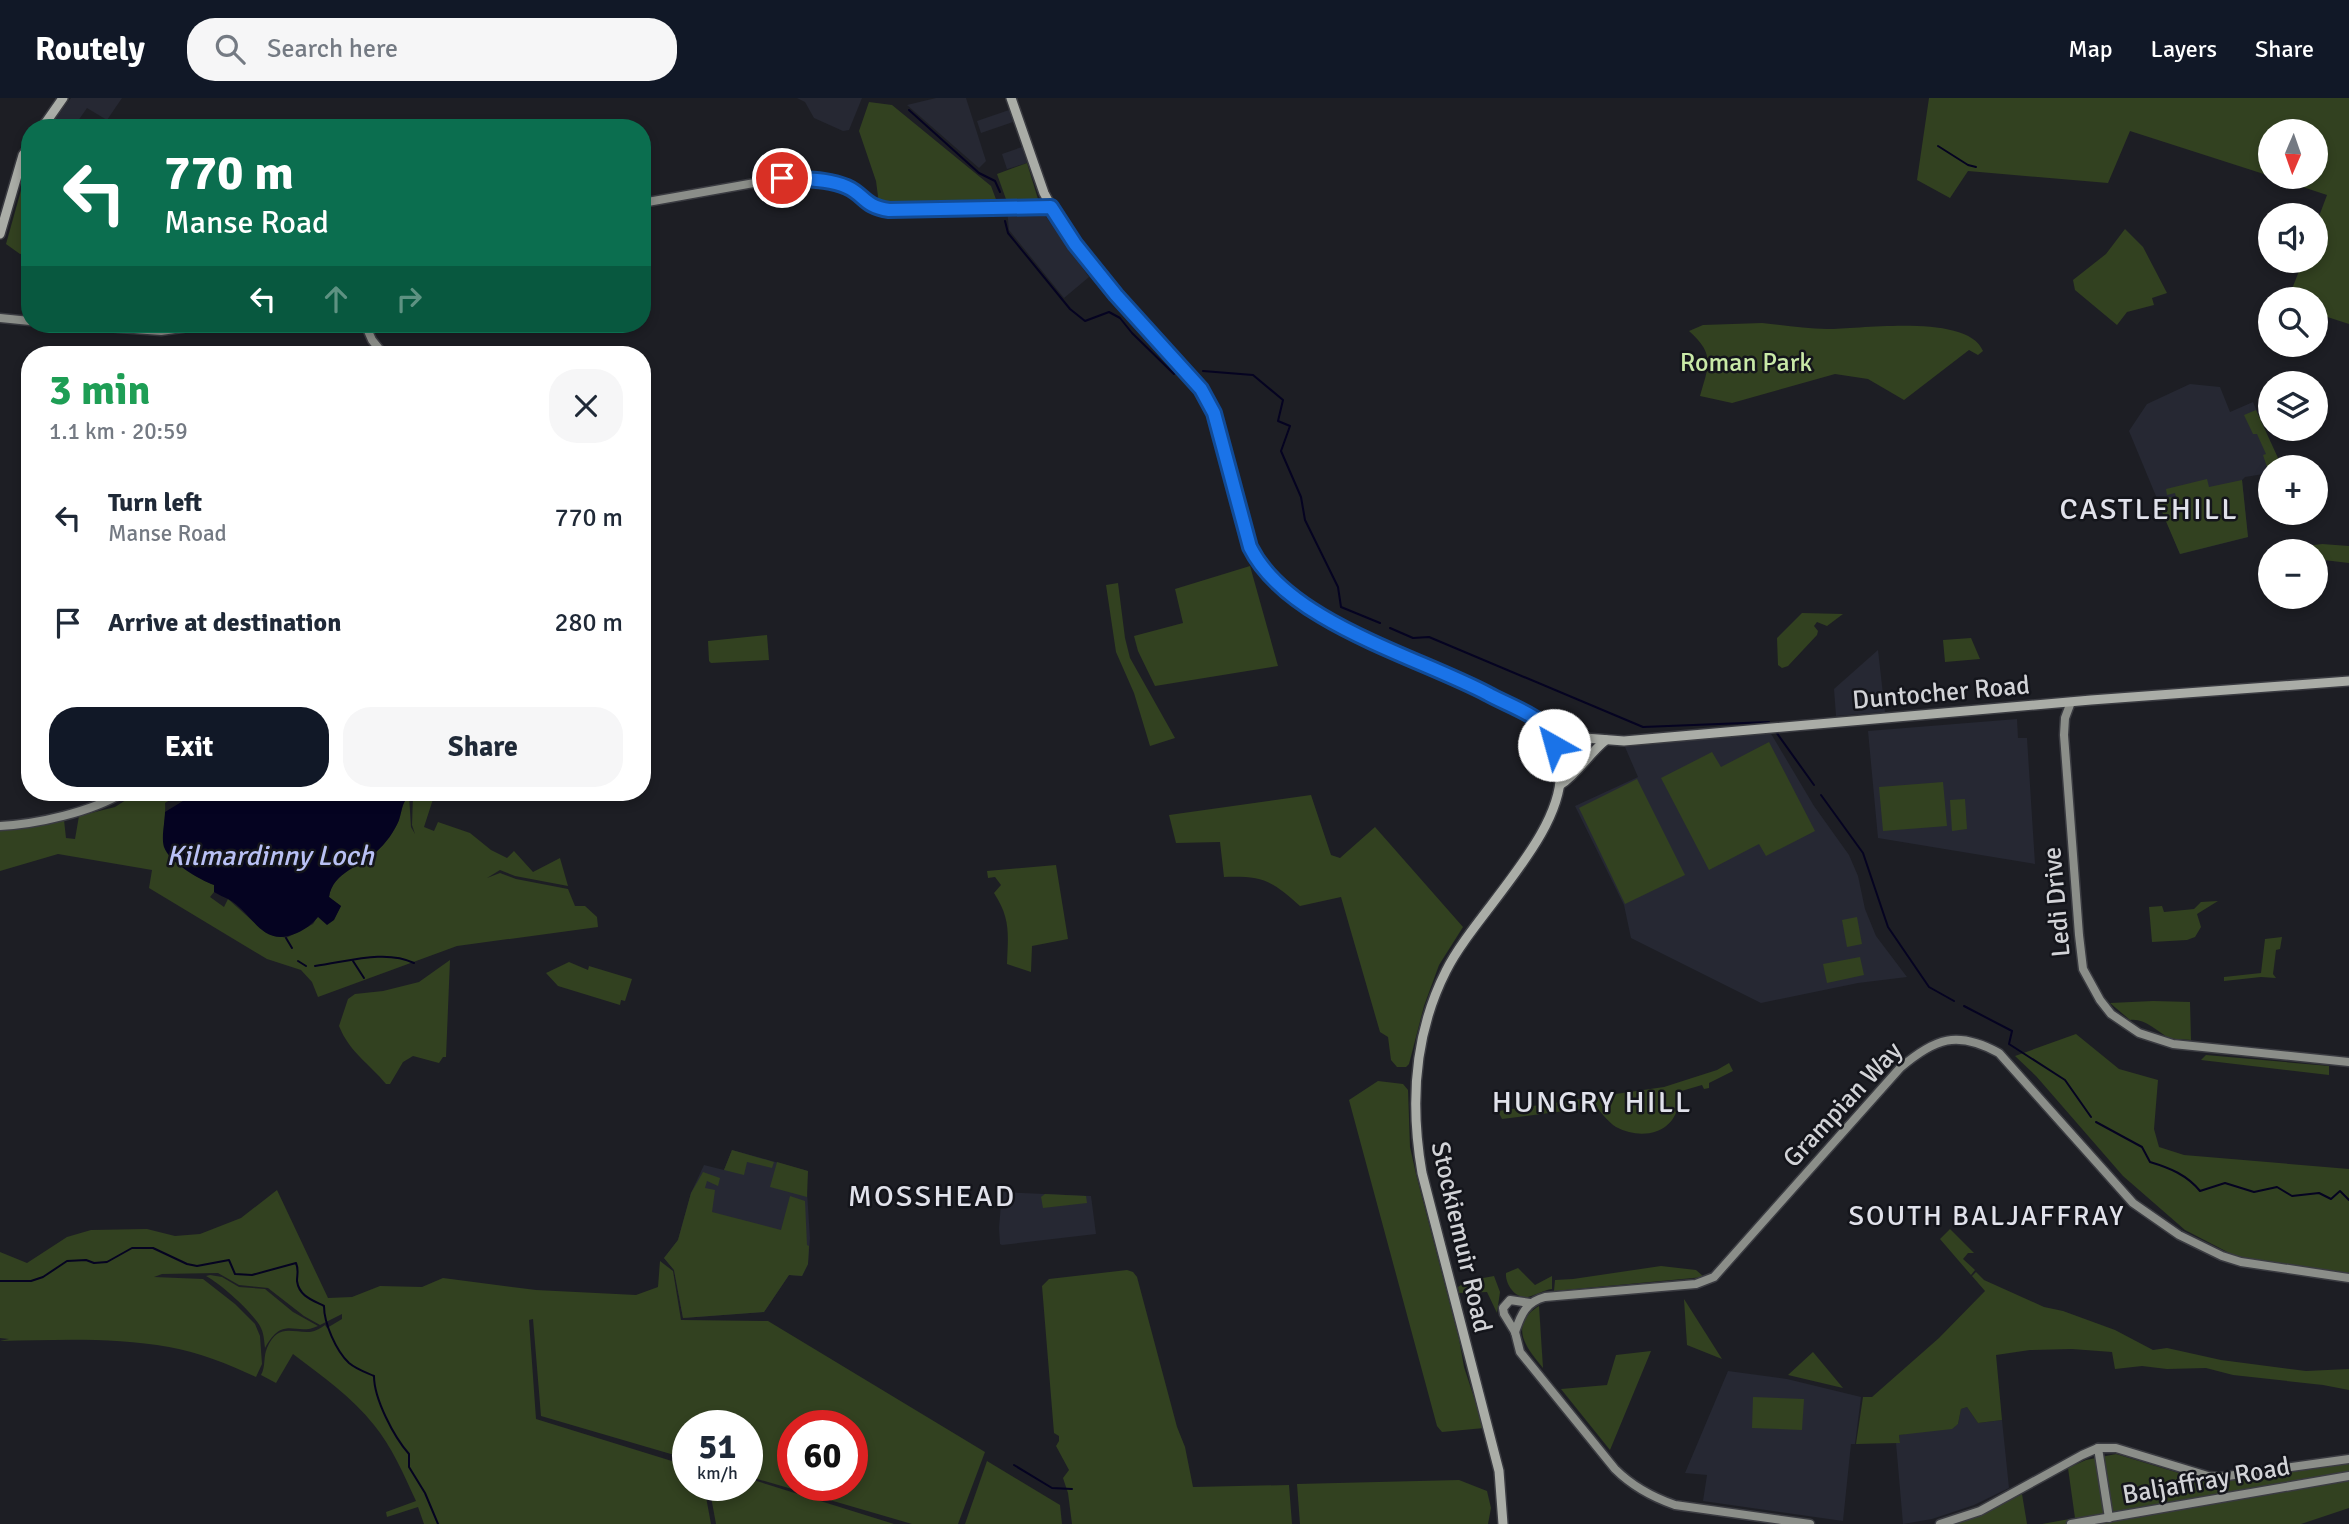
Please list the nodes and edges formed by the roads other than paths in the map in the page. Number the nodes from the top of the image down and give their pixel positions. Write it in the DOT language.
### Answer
graph roads {
  1 [pos="63,98"];
  2 [pos="1011,98"];
  3 [pos="49,119"];
  4 [pos="21,162"];
  5 [pos="651,201"];
  6 [pos="1051,207"];
  7 [pos="0,234"];
  8 [pos="0,318"];
  9 [pos="21,320"];
  10 [pos="2349,681"];
  11 [pos="2071,702"];
  12 [pos="1539,722"];
  13 [pos="1606,740"];
  14 [pos="1560,785"];
  15 [pos="106,801"];
  16 [pos="0,826"];
  17 [pos="2349,1062"];
  18 [pos="2349,1278"];
  19 [pos="1518,1301"];
  20 [pos="1531,1303"];
  21 [pos="1521,1314"];
  22 [pos="1508,1318"];
  23 [pos="1515,1332"];
  24 [pos="2098,1448"];
  25 [pos="2349,1459"];
  26 [pos="2349,1476"];
  27 [pos="2109,1518"];
  28 [pos="1769,1521"];
  29 [pos="1503,1524"];
  30 [pos="1810,1524"];
  31 [pos="1940,1524"];
  32 [pos="2071,1524"];
  1 -- 3 [label="main road"];
  2 -- 6 [label="main road, Duntocher Road"];
  4 -- 7 [label="main road"];
  5 -- 6 [label="street"];
  6 -- 12 [label="main road, Duntocher Road"];
  8 -- 9 [label="street"];
  10 -- 11 [label="main road, Duntocher Road"];
  11 -- 13 [label="main road, Duntocher Road"];
  11 -- 17 [label="street, Ledi Drive"];
  12 -- 13 [label="main road, Duntocher Road"];
  12 -- 14 [label="main road"];
  13 -- 14 [label="main road"];
  14 -- 29 [label="main road, Stockiemuir Road"];
  15 -- 16 [label="street"];
  18 -- 20 [label="street, Grampian Way"];
  19 -- 20 [label="street, Grampian Way"];
  19 -- 21 [label="street"];
  19 -- 22 [label="street"];
  20 -- 21 [label="street, Grampian Way"];
  21 -- 22 [label="street"];
  21 -- 23 [label="street"];
  22 -- 23 [label="street"];
  23 -- 28 [label="street"];
  24 -- 25 [label="street"];
  24 -- 27 [label="street"];
  24 -- 31 [label="street"];
  26 -- 27 [label="street, Baljaffray Road"];
  27 -- 32 [label="street, Baljaffray Road"];
  28 -- 30 [label="street"];
}
